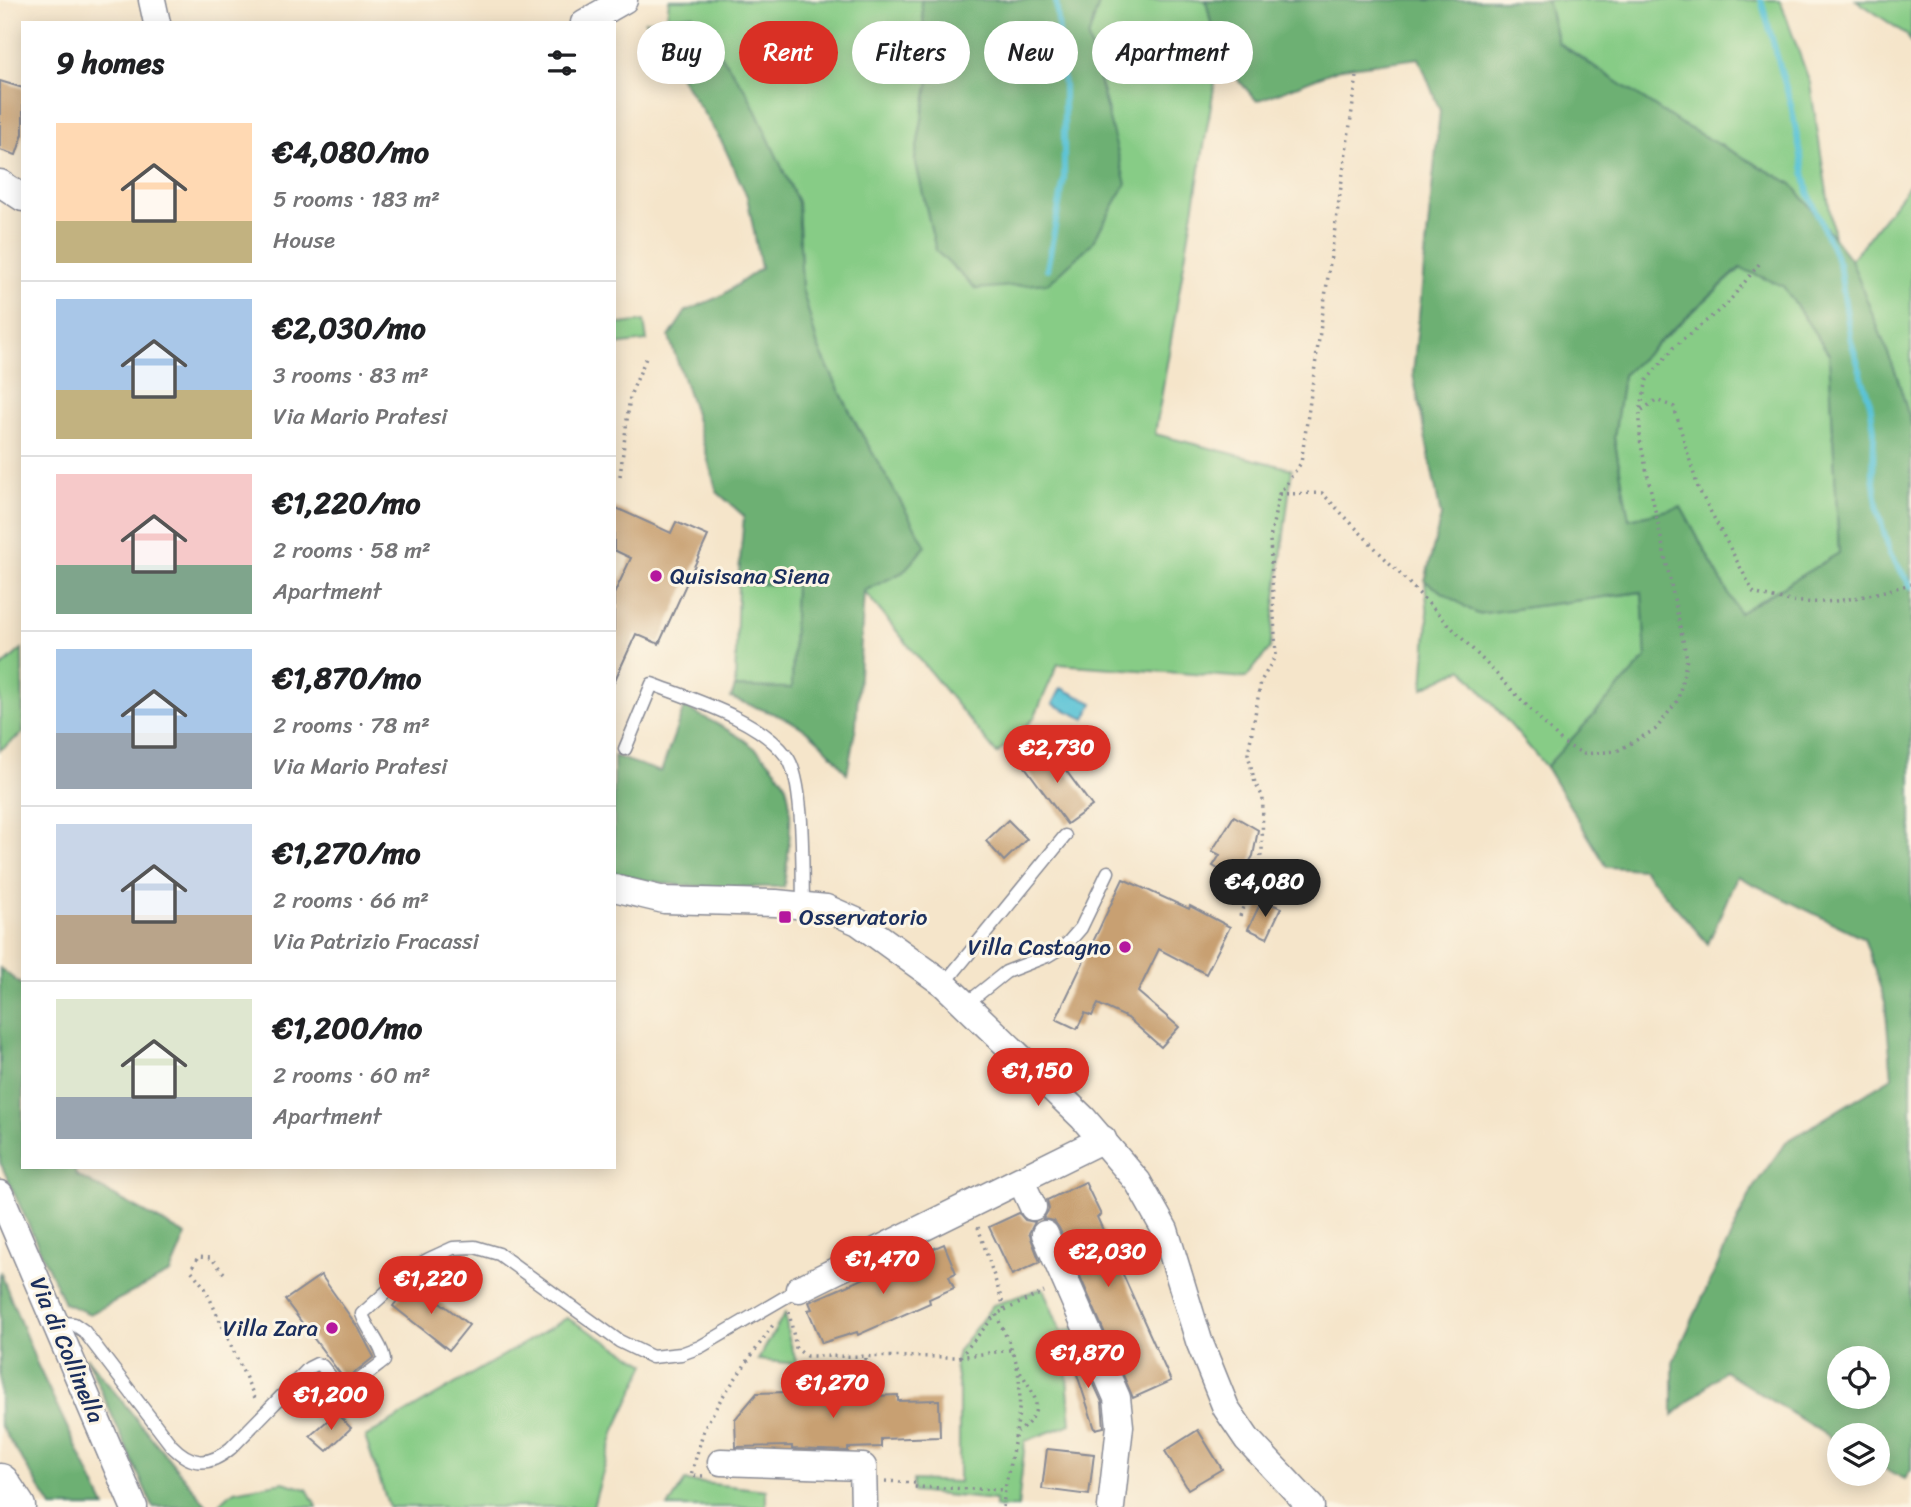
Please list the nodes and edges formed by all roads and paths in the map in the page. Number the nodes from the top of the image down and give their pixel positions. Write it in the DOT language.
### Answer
graph roads {
  1 [pos="152,0"];
  2 [pos="624,0"];
  3 [pos="157,21"];
  4 [pos="587,21"];
  5 [pos="1357,76"];
  6 [pos="0,183"];
  7 [pos="21,197"];
  8 [pos="1760,263"];
  9 [pos="646,358"];
  10 [pos="1640,411"];
  11 [pos="620,476"];
  12 [pos="1279,494"];
  13 [pos="1911,584"];
  14 [pos="625,749"];
  15 [pos="1065,836"];
  16 [pos="1108,872"];
  17 [pos="616,888"];
  18 [pos="803,905"];
  19 [pos="1240,916"];
  20 [pos="944,984"];
  21 [pos="966,1004"];
  22 [pos="1103,1139"];
  23 [pos="1021,1181"];
  24 [pos="0,1194"];
  25 [pos="971,1205"];
  26 [pos="1033,1207"];
  27 [pos="1045,1234"];
  28 [pos="224,1273"];
  29 [pos="1045,1292"];
  30 [pos="795,1295"];
  31 [pos="1005,1310"];
  32 [pos="783,1311"];
  33 [pos="996,1314"];
  34 [pos="55,1322"];
  35 [pos="775,1322"];
  36 [pos="1010,1350"];
  37 [pos="866,1357"];
  38 [pos="960,1357"];
  39 [pos="1016,1364"];
  40 [pos="866,1395"];
  41 [pos="262,1416"];
  42 [pos="1017,1433"];
  43 [pos="713,1469"];
  44 [pos="885,1481"];
  45 [pos="0,1483"];
  46 [pos="1004,1490"];
  47 [pos="16,1507"];
  48 [pos="134,1507"];
  49 [pos="864,1507"];
  50 [pos="1003,1507"];
  51 [pos="1111,1507"];
  52 [pos="1311,1507"];
  1 -- 3 [label="street"];
  2 -- 4 [label="street"];
  5 -- 12 [label="path"];
  6 -- 7 [label="street"];
  8 -- 10 [label="path"];
  9 -- 11 [label="path"];
  10 -- 12 [label="path"];
  10 -- 13 [label="path"];
  12 -- 19 [label="path"];
  14 -- 18 [label="lane"];
  15 -- 20 [label="lane"];
  16 -- 21 [label="lane"];
  17 -- 18 [label="street"];
  18 -- 20 [label="street"];
  20 -- 21 [label="street"];
  21 -- 22 [label="street"];
  22 -- 23 [label="street"];
  22 -- 52 [label="street"];
  23 -- 25 [label="street"];
  23 -- 26 [label="street"];
  24 -- 34 [label="street, Via di Collinella"];
  25 -- 30 [label="street"];
  25 -- 31 [label="path"];
  27 -- 51 [label="street"];
  28 -- 41 [label="path"];
  29 -- 31 [label="path"];
  30 -- 32 [label="path"];
  30 -- 37 [label="path"];
  30 -- 41 [label="lane"];
  31 -- 33 [label="path"];
  33 -- 36 [label="path"];
  33 -- 38 [label="path"];
  34 -- 41 [label="lane"];
  34 -- 48 [label="street, Via di Collinella"];
  35 -- 43 [label="path"];
  36 -- 38 [label="path"];
  36 -- 39 [label="path"];
  37 -- 38 [label="path"];
  37 -- 40 [label="path"];
  39 -- 42 [label="path"];
  39 -- 42 [label="path"];
  42 -- 46 [label="path"];
  43 -- 49 [label="street"];
  44 -- 46 [label="path"];
  45 -- 47 [label="main road"];
  46 -- 50 [label="path"];
}
